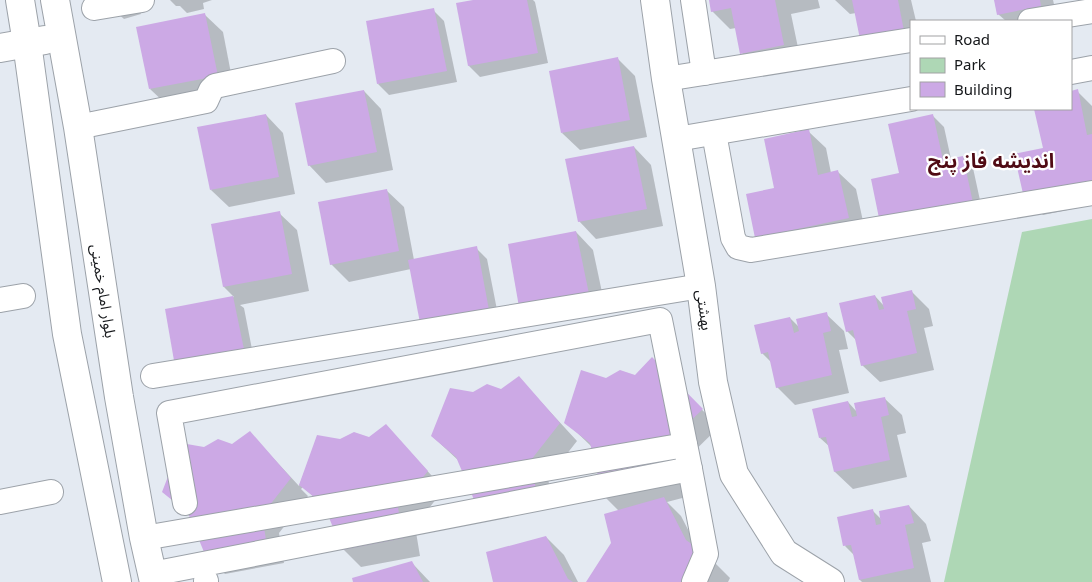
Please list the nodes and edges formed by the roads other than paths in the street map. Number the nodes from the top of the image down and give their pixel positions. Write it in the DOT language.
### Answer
graph roads {
  1 [pos="20,0"];
  2 [pos="55,0"];
  3 [pos="142,0"];
  4 [pos="655,0"];
  5 [pos="693,0"];
  6 [pos="94,8"];
  7 [pos="1092,11"];
  8 [pos="1036,20"];
  9 [pos="62,38"];
  10 [pos="910,40"];
  11 [pos="27,43"];
  12 [pos="0,48"];
  13 [pos="333,61"];
  14 [pos="1092,68"];
  15 [pos="1072,72"];
  16 [pos="704,73"];
  17 [pos="666,79"];
  18 [pos="910,99"];
  19 [pos="78,127"];
  20 [pos="714,133"];
  21 [pos="676,139"];
  22 [pos="1092,193"];
  23 [pos="701,286"];
  24 [pos="153,376"];
  25 [pos="685,445"];
  26 [pos="690,469"];
  27 [pos="51,492"];
  28 [pos="0,502"];
  29 [pos="185,503"];
  30 [pos="144,538"];
  31 [pos="153,578"];
  32 [pos="117,582"];
  33 [pos="694,582"];
  34 [pos="830,582"];
  1 -- 11 [label="street"];
  2 -- 9 [label="street, بلوار امام خمینی"];
  3 -- 6 [label="street"];
  4 -- 17 [label="street, بهشتی"];
  5 -- 16 [label="street"];
  7 -- 8 [label="street"];
  9 -- 11 [label="street"];
  9 -- 19 [label="street, بلوار امام خمینی"];
  10 -- 16 [label="street"];
  11 -- 12 [label="street"];
  11 -- 32 [label="street"];
  13 -- 19 [label="street"];
  14 -- 15 [label="street"];
  16 -- 17 [label="street"];
  17 -- 21 [label="street, بهشتی"];
  18 -- 20 [label="street"];
  19 -- 30 [label="street, بلوار امام خمینی"];
  20 -- 21 [label="street"];
  20 -- 22 [label="street"];
  21 -- 23 [label="street, بهشتی"];
  23 -- 24 [label="street"];
  23 -- 34 [label="street, بهشتی"];
  25 -- 26 [label="street"];
  25 -- 29 [label="street"];
  25 -- 30 [label="street"];
  26 -- 31 [label="street"];
  26 -- 33 [label="street"];
  27 -- 28 [label="street"];
  30 -- 31 [label="street, بلوار امام خمینی"];
}
